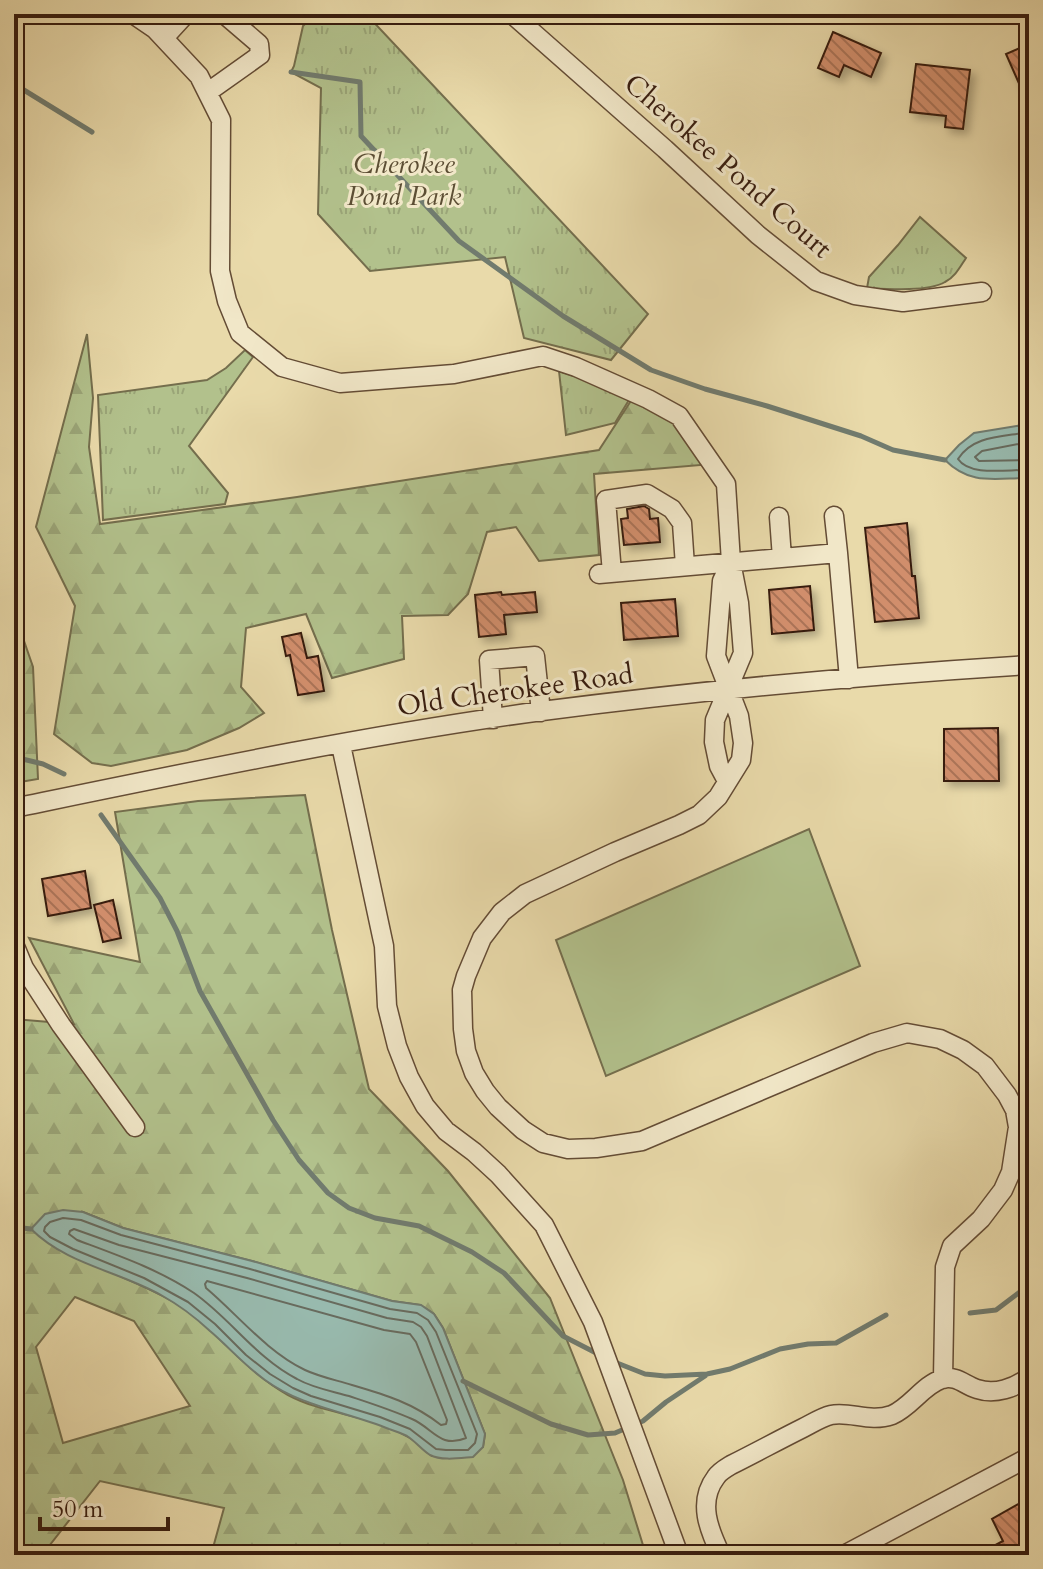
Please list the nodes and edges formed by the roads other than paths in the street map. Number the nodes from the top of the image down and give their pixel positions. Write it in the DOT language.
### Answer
graph roads {
  1 [pos="133,14"];
  2 [pos="186,14"];
  3 [pos="224,14"];
  4 [pos="512,14"];
  5 [pos="164,38"];
  6 [pos="208,92"];
  7 [pos="982,292"];
  8 [pos="834,516"];
  9 [pos="779,517"];
  10 [pos="838,553"];
  11 [pos="782,558"];
  12 [pos="731,562"];
  13 [pos="685,566"];
  14 [pos="1029,665"];
  15 [pos="849,679"];
  16 [pos="728,690"];
  17 [pos="541,712"];
  18 [pos="493,719"];
  19 [pos="341,745"];
  20 [pos="727,781"];
  21 [pos="14,808"];
  22 [pos="14,944"];
  23 [pos="135,1127"];
  24 [pos="1029,1377"];
  25 [pos="943,1379"];
  26 [pos="1029,1457"];
  27 [pos="679,1555"];
  28 [pos="721,1555"];
  29 [pos="844,1555"];
  1 -- 5 [label="street"];
  2 -- 5 [label="street"];
  3 -- 6 [label="street"];
  4 -- 7 [label="street, Cherokee Pond Court"];
  5 -- 6 [label="street"];
  6 -- 12 [label="street"];
  8 -- 10 [label="street"];
  9 -- 11 [label="street"];
  10 -- 11 [label="street"];
  10 -- 15 [label="street"];
  11 -- 12 [label="street"];
  12 -- 13 [label="street"];
  12 -- 16 [label="street"];
  12 -- 16 [label="street"];
  13 -- 13 [label="street"];
  14 -- 15 [label="street, Old Cherokee Road"];
  15 -- 16 [label="street, Old Cherokee Road"];
  16 -- 17 [label="street, Old Cherokee Road"];
  16 -- 20 [label="street"];
  16 -- 20 [label="street"];
  17 -- 18 [label="street, Old Cherokee Road"];
  17 -- 18 [label="street"];
  18 -- 19 [label="street, Old Cherokee Road"];
  19 -- 21 [label="street, Old Cherokee Road"];
  19 -- 27 [label="street"];
  20 -- 25 [label="street"];
  22 -- 23 [label="street"];
  24 -- 25 [label="street"];
  25 -- 28 [label="street"];
  26 -- 29 [label="street"];
}
